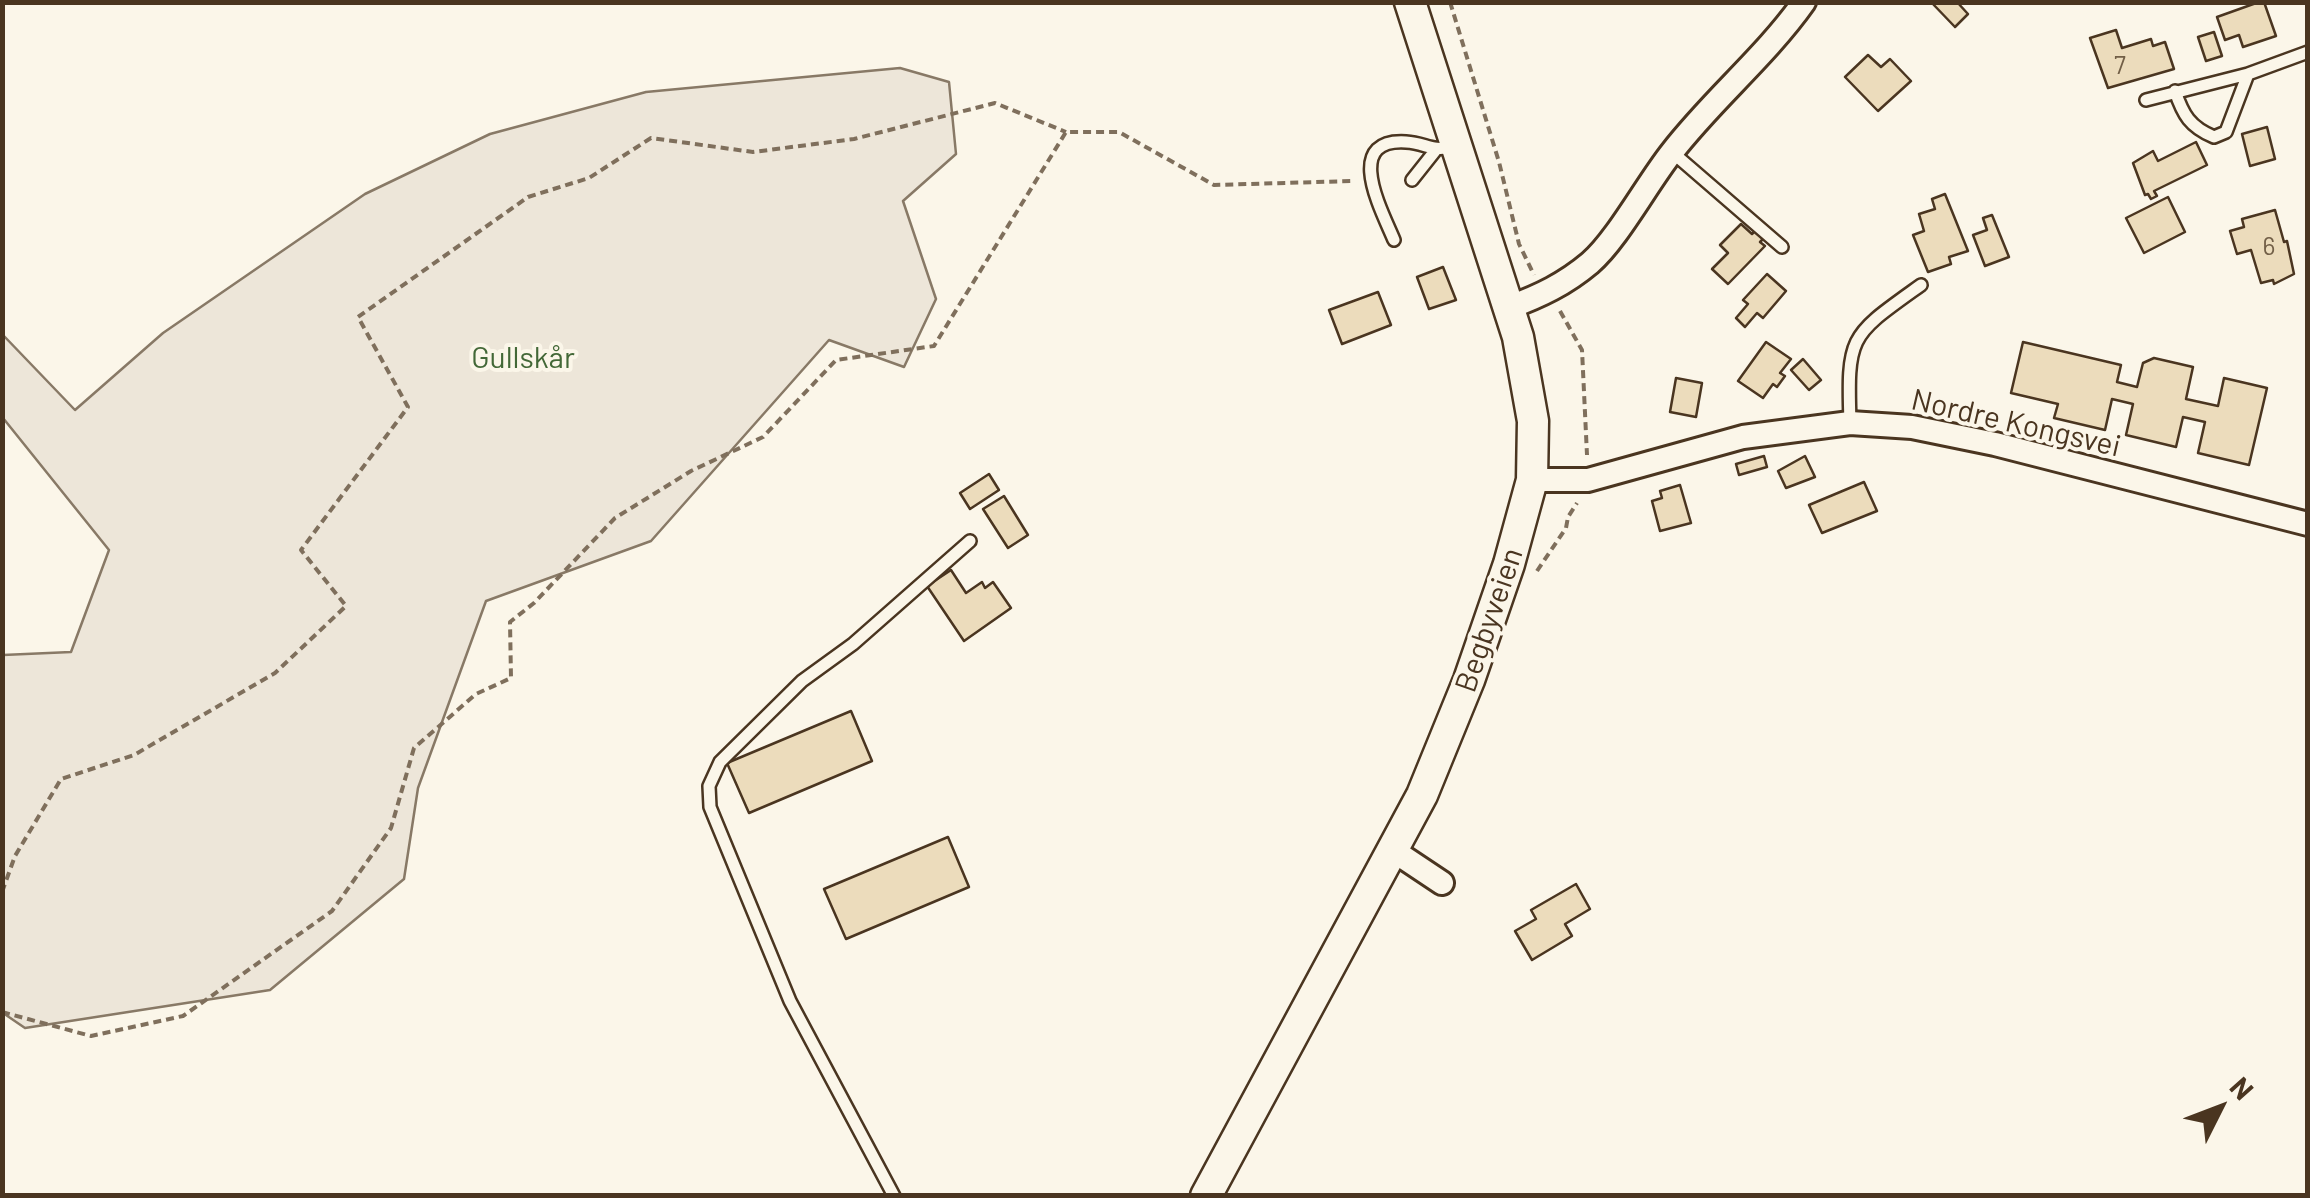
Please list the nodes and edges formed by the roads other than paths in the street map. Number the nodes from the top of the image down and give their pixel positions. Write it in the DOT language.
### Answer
graph roads {
  1 [pos="1410,2"];
  2 [pos="1804,2"];
  3 [pos="2308,52"];
  4 [pos="2248,74"];
  5 [pos="2175,91"];
  6 [pos="2146,100"];
  7 [pos="1446,148"];
  8 [pos="1672,152"];
  9 [pos="1412,180"];
  10 [pos="1394,240"];
  11 [pos="1782,247"];
  12 [pos="1922,285"];
  13 [pos="1510,307"];
  14 [pos="1850,423"];
  15 [pos="1532,480"];
  16 [pos="2308,524"];
  17 [pos="970,541"];
  18 [pos="1394,851"];
  19 [pos="1442,883"];
  20 [pos="894,1196"];
  21 [pos="1206,1196"];
  1 -- 7 [label="main road, Begbyveien"];
  2 -- 8 [label="street"];
  3 -- 4 [label="lane"];
  4 -- 5 [label="lane"];
  4 -- 5 [label="lane"];
  5 -- 6 [label="lane"];
  7 -- 9 [label="lane"];
  7 -- 10 [label="lane"];
  7 -- 13 [label="main road, Begbyveien"];
  8 -- 11 [label="lane"];
  8 -- 13 [label="street"];
  12 -- 14 [label="lane"];
  13 -- 15 [label="main road, Begbyveien"];
  14 -- 15 [label="street, Nordre Kongsvei"];
  14 -- 16 [label="street, Nordre Kongsvei"];
  15 -- 18 [label="main road, Begbyveien"];
  17 -- 20 [label="lane"];
  18 -- 19 [label="street"];
  18 -- 21 [label="main road, Begbyveien"];
}
